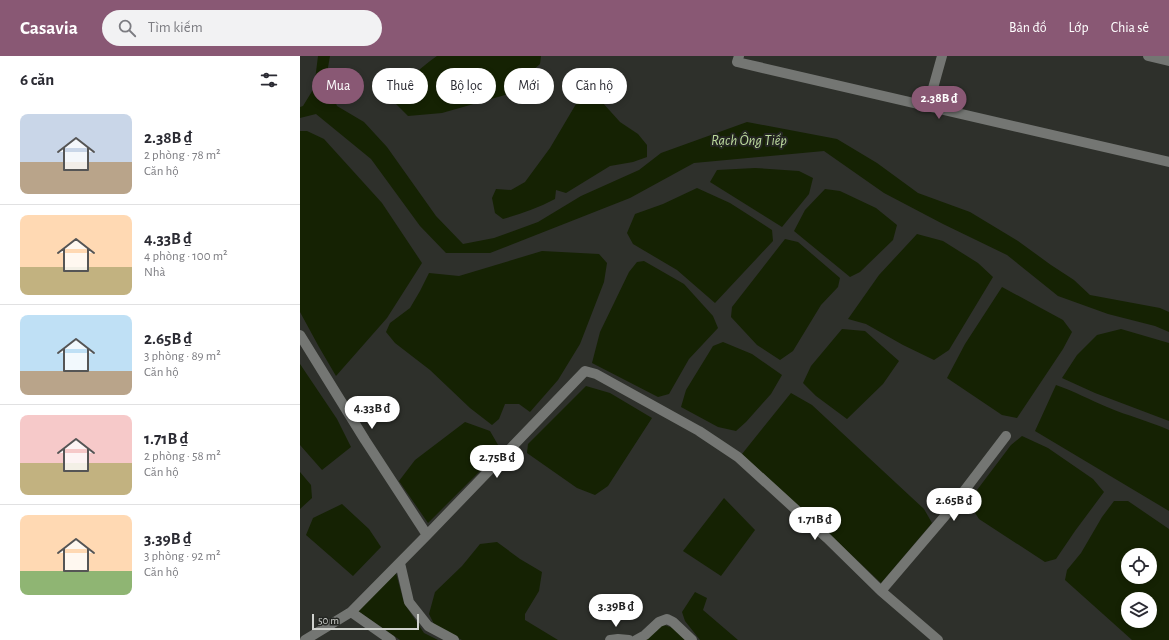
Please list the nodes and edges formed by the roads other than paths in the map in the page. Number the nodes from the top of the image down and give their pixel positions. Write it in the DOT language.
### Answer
graph roads {
  1 [pos="739,56"];
  2 [pos="942,56"];
  3 [pos="1148,56"];
  4 [pos="1169,61"];
  5 [pos="928,106"];
  6 [pos="1169,162"];
  7 [pos="300,335"];
  8 [pos="1006,436"];
  9 [pos="427,535"];
  10 [pos="400,563"];
  11 [pos="881,591"];
  12 [pos="351,612"];
  13 [pos="305,640"];
  14 [pos="391,640"];
  15 [pos="454,640"];
  16 [pos="610,640"];
  17 [pos="629,640"];
  18 [pos="636,640"];
  19 [pos="692,640"];
  20 [pos="938,640"];
  1 -- 5 [label="street"];
  2 -- 5 [label="street"];
  3 -- 4 [label="street"];
  5 -- 6 [label="street"];
  7 -- 9 [label="street"];
  8 -- 11 [label="street"];
  9 -- 10 [label="street"];
  9 -- 11 [label="street"];
  10 -- 12 [label="street"];
  10 -- 15 [label="street"];
  11 -- 20 [label="street"];
  12 -- 13 [label="street"];
  12 -- 14 [label="street"];
  16 -- 17 [label="street"];
  18 -- 19 [label="street"];
}
